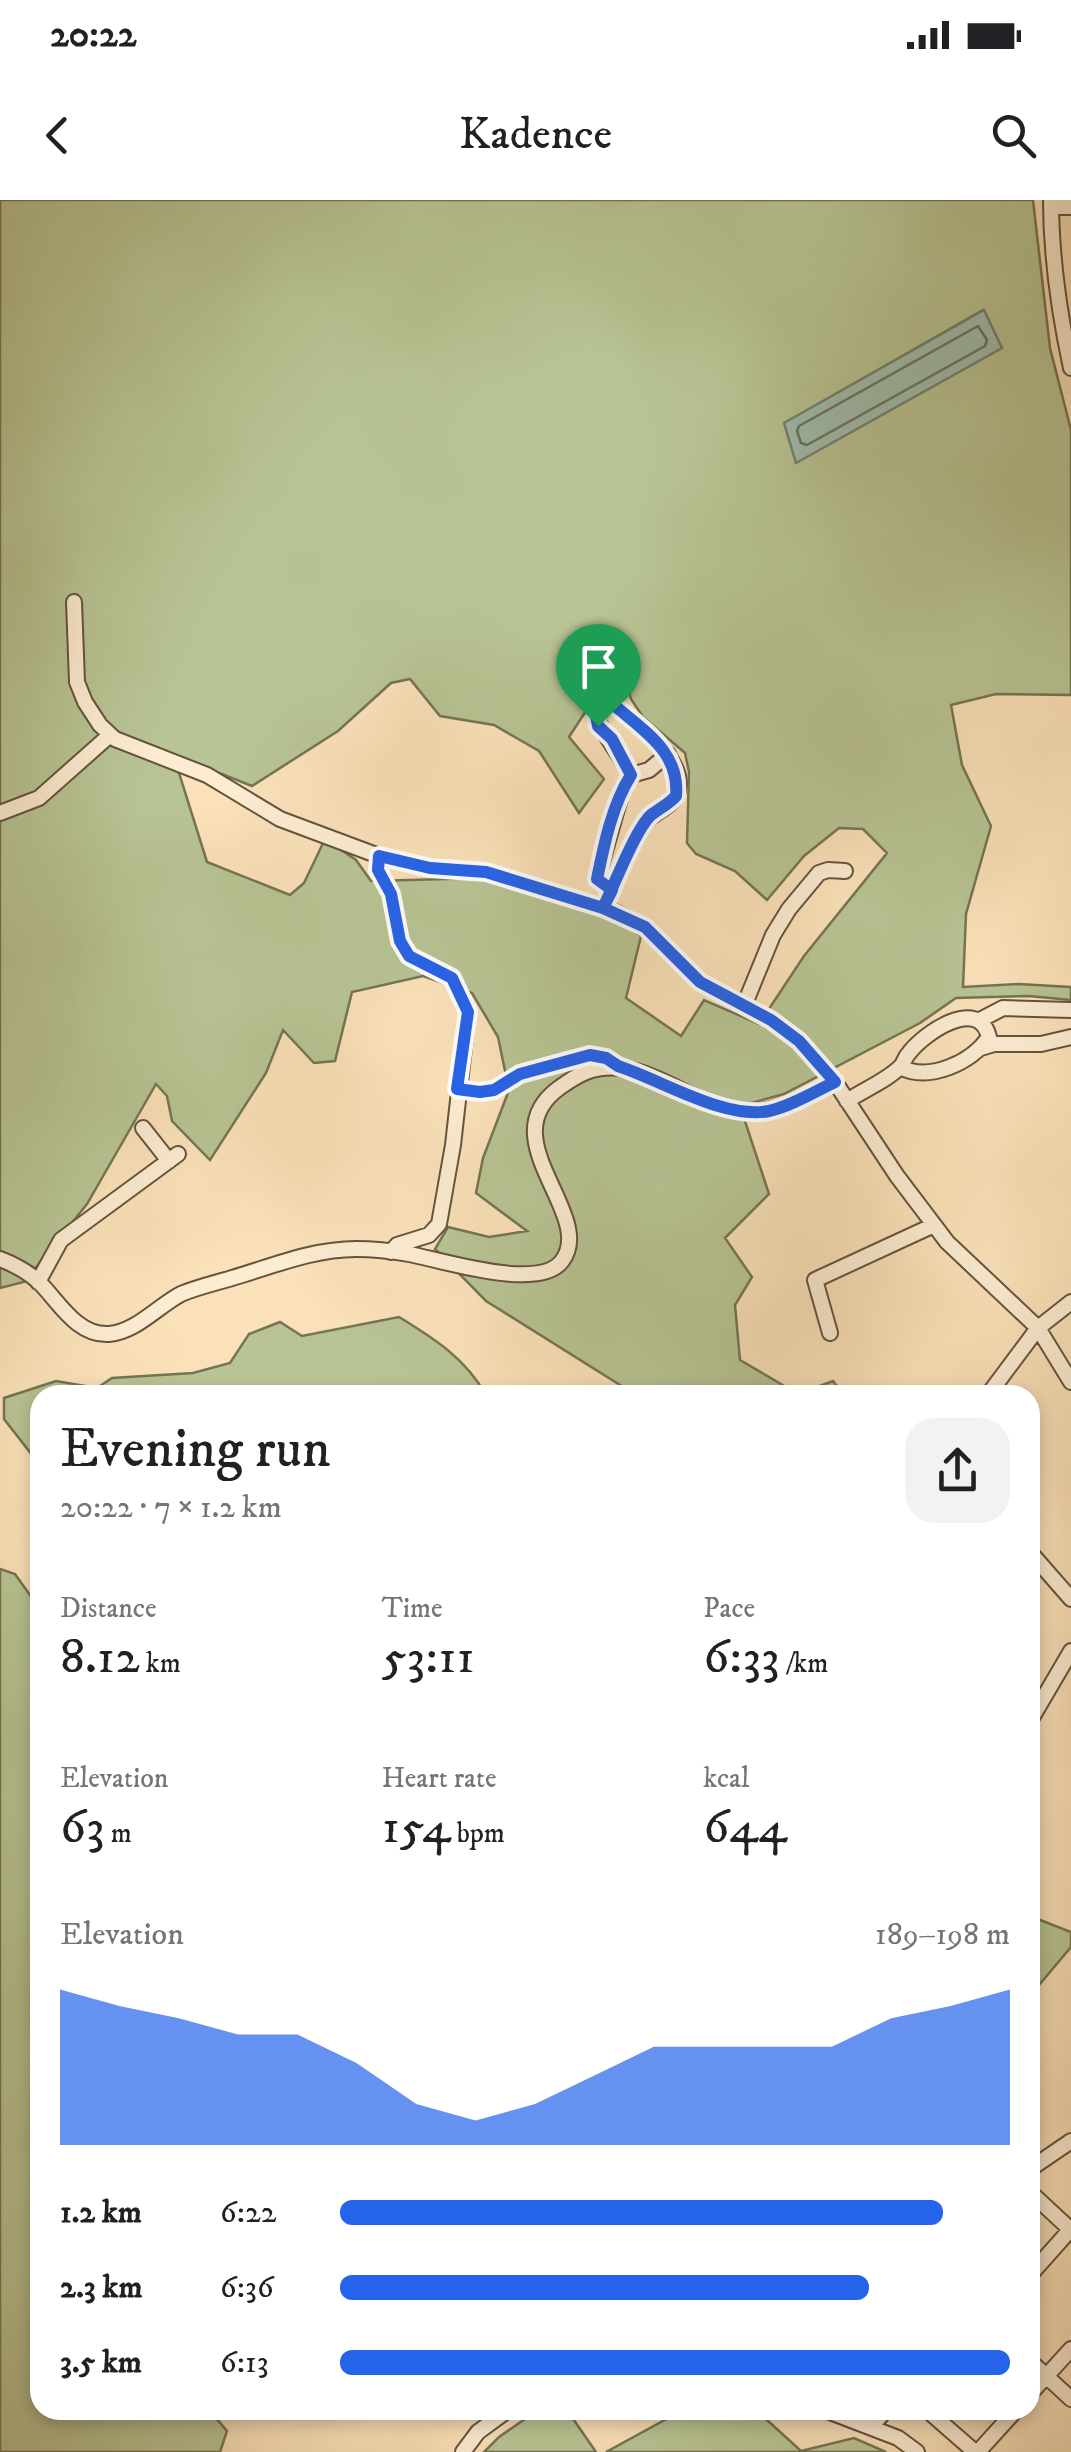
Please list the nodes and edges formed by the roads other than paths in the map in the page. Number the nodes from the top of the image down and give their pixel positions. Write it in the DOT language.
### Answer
graph roads {
  1 [pos="1051,203"];
  2 [pos="1071,207"];
  3 [pos="1071,368"];
  4 [pos="74,602"];
  5 [pos="110,735"];
  6 [pos="668,754"];
  7 [pos="631,775"];
  8 [pos="0,813"];
  9 [pos="379,856"];
  10 [pos="845,872"];
  11 [pos="612,890"];
  12 [pos="603,908"];
  13 [pos="744,1006"];
  14 [pos="1071,1010"];
  15 [pos="980,1020"];
  16 [pos="1071,1037"];
  17 [pos="981,1048"];
  18 [pos="618,1066"];
  19 [pos="900,1067"];
  20 [pos="835,1082"];
  21 [pos="457,1089"];
  22 [pos="847,1100"];
  23 [pos="142,1128"];
  24 [pos="934,1225"];
  25 [pos="392,1252"];
  26 [pos="0,1259"];
  27 [pos="38,1282"];
  28 [pos="1071,1302"];
  29 [pos="1038,1328"];
  30 [pos="830,1333"];
  31 [pos="1071,1382"];
  32 [pos="995,1385"];
  33 [pos="1040,1563"];
  34 [pos="1071,1599"];
  35 [pos="1071,1651"];
  36 [pos="1040,1704"];
  37 [pos="1071,2141"];
  38 [pos="1040,2162"];
  39 [pos="1040,2201"];
  40 [pos="1071,2230"];
  41 [pos="1040,2263"];
  42 [pos="1071,2349"];
  43 [pos="1040,2370"];
  44 [pos="1046,2376"];
  45 [pos="1040,2383"];
  46 [pos="1071,2398"];
  47 [pos="494,2420"];
  48 [pos="854,2420"];
  49 [pos="877,2420"];
  50 [pos="939,2420"];
  51 [pos="1007,2420"];
  52 [pos="872,2426"];
  53 [pos="463,2452"];
  54 [pos="917,2452"];
  55 [pos="977,2452"];
  1 -- 2 [label="street"];
  1 -- 3 [label="street"];
  4 -- 5 [label="street"];
  5 -- 8 [label="street"];
  5 -- 9 [label="street"];
  6 -- 7 [label="street"];
  6 -- 7 [label="street"];
  6 -- 11 [label="street"];
  7 -- 11 [label="street"];
  9 -- 12 [label="street"];
  9 -- 21 [label="street"];
  10 -- 13 [label="street"];
  11 -- 12 [label="street"];
  12 -- 13 [label="street"];
  13 -- 20 [label="street"];
  14 -- 15 [label="street"];
  15 -- 17 [label="street"];
  15 -- 19 [label="street"];
  16 -- 17 [label="street"];
  17 -- 19 [label="street"];
  18 -- 20 [label="street"];
  18 -- 21 [label="street"];
  18 -- 25 [label="street"];
  19 -- 22 [label="street"];
  20 -- 22 [label="street"];
  21 -- 25 [label="street"];
  22 -- 24 [label="street"];
  23 -- 27 [label="street"];
  24 -- 29 [label="street"];
  24 -- 30 [label="street"];
  25 -- 27 [label="street"];
  26 -- 27 [label="street"];
  28 -- 29 [label="street"];
  29 -- 31 [label="street"];
  29 -- 32 [label="street"];
  33 -- 34 [label="street"];
  35 -- 36 [label="street"];
  37 -- 38 [label="street"];
  39 -- 40 [label="street"];
  40 -- 41 [label="street"];
  42 -- 44 [label="street"];
  43 -- 44 [label="street"];
  44 -- 45 [label="street"];
  44 -- 46 [label="street"];
  47 -- 53 [label="street"];
  48 -- 52 [label="street"];
  49 -- 52 [label="street"];
  50 -- 55 [label="street"];
  51 -- 55 [label="street"];
  52 -- 54 [label="street"];
}
